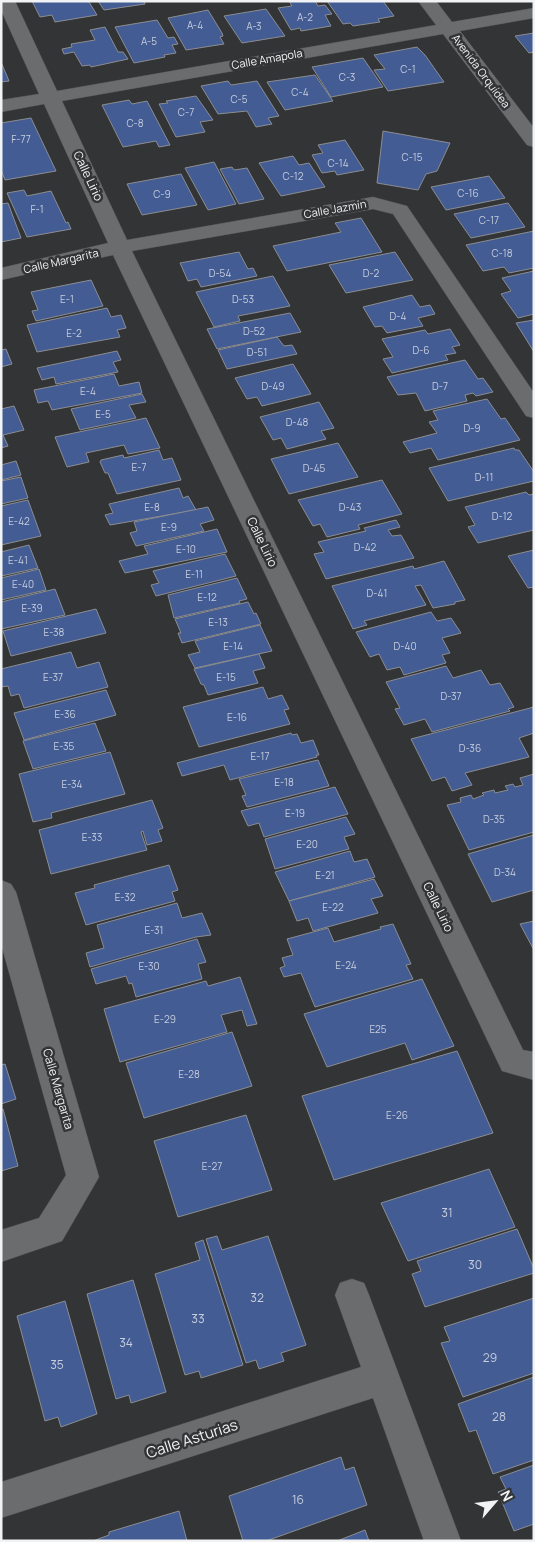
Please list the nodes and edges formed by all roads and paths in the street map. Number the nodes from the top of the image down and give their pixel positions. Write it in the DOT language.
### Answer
graph roads {
  1 [pos="6,1"];
  2 [pos="427,1"];
  3 [pos="534,13"];
  4 [pos="448,28"];
  5 [pos="51,97"];
  6 [pos="1,106"];
  7 [pos="534,141"];
  8 [pos="120,247"];
  9 [pos="1,274"];
  10 [pos="534,411"];
  11 [pos="1,892"];
  12 [pos="534,1066"];
  13 [pos="1,1246"];
  14 [pos="352,1295"];
  15 [pos="382,1378"];
  16 [pos="1,1500"];
  17 [pos="444,1541"];
  1 -- 5 [label="street, Calle Lirio"];
  2 -- 4 [label="street, Avenida Orquídea"];
  3 -- 4 [label="street, Calle Amapola"];
  4 -- 5 [label="street, Calle Amapola"];
  4 -- 7 [label="street, Avenida Orquídea"];
  5 -- 6 [label="street, Calle Amapola"];
  5 -- 8 [label="street, Calle Lirio"];
  8 -- 9 [label="street, Calle Margarita"];
  8 -- 10 [label="street, Calle Jazmín"];
  8 -- 12 [label="street, Calle Lirio"];
  11 -- 13 [label="street, Calle Margarita"];
  14 -- 15 [label="street"];
  15 -- 16 [label="street, Calle Asturias"];
  15 -- 17 [label="street"];
}
